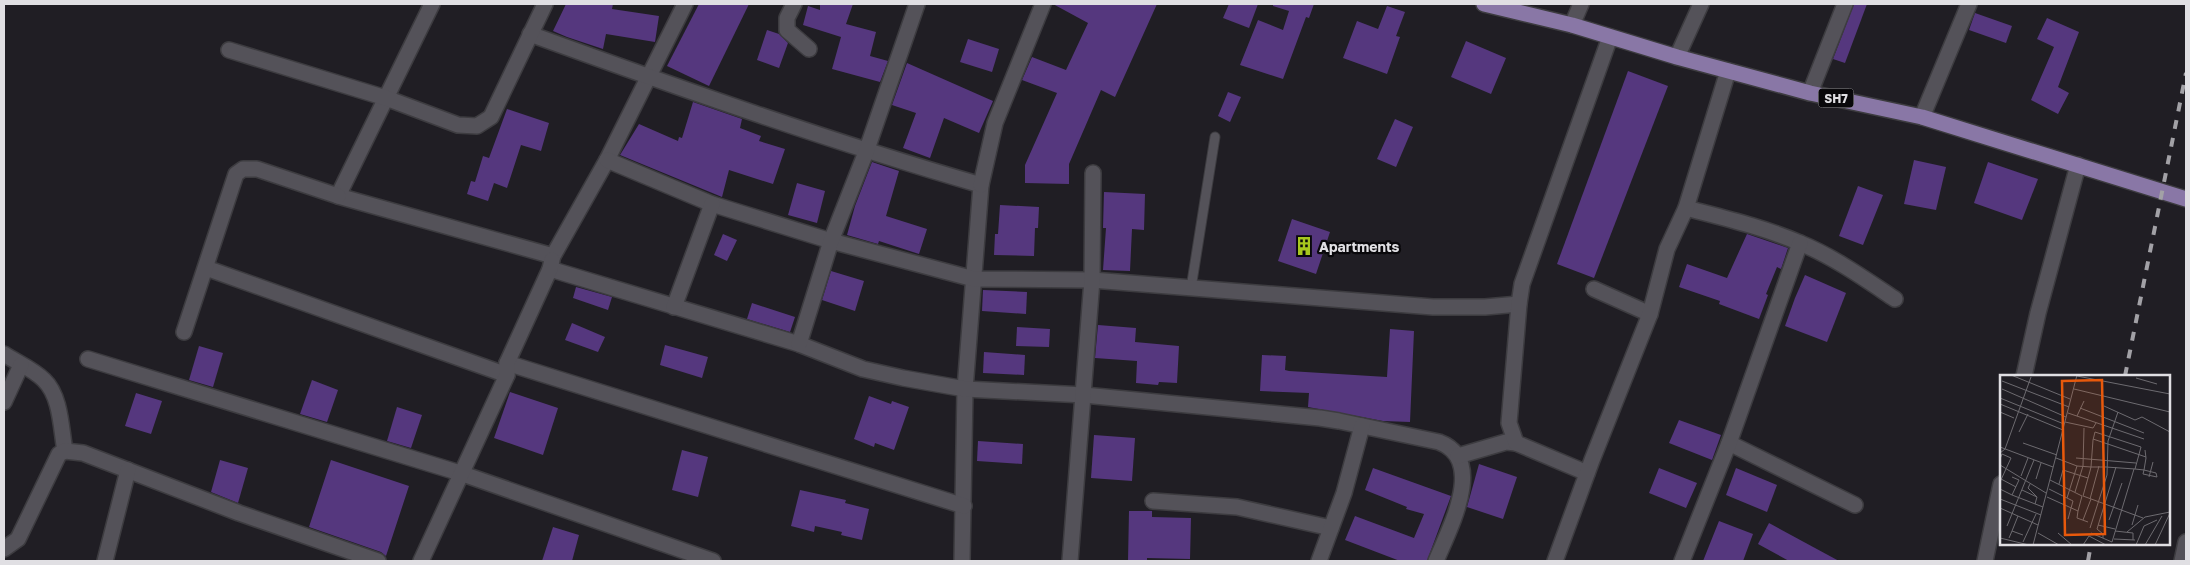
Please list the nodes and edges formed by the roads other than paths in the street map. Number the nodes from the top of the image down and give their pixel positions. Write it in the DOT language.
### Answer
graph roads {
  1 [pos="432,4"];
  2 [pos="545,4"];
  3 [pos="684,4"];
  4 [pos="794,4"];
  5 [pos="917,4"];
  6 [pos="1043,4"];
  7 [pos="1484,4"];
  8 [pos="1581,4"];
  9 [pos="1701,4"];
  10 [pos="1845,4"];
  11 [pos="1969,4"];
  12 [pos="1572,25"];
  13 [pos="530,34"];
  14 [pos="1610,36"];
  15 [pos="809,49"];
  16 [pos="229,50"];
  17 [pos="1677,57"];
  18 [pos="1728,71"];
  19 [pos="649,77"];
  20 [pos="1810,93"];
  21 [pos="386,98"];
  22 [pos="1922,117"];
  23 [pos="1215,137"];
  24 [pos="866,152"];
  25 [pos="607,160"];
  26 [pos="2078,165"];
  27 [pos="1094,173"];
  28 [pos="981,185"];
  29 [pos="338,196"];
  30 [pos="2186,198"];
  31 [pos="712,204"];
  32 [pos="1686,208"];
  33 [pos="832,241"];
  34 [pos="1800,243"];
  35 [pos="552,262"];
  36 [pos="206,268"];
  37 [pos="974,279"];
  38 [pos="1092,280"];
  39 [pos="1191,288"];
  40 [pos="1594,289"];
  41 [pos="1895,299"];
  42 [pos="1519,304"];
  43 [pos="674,307"];
  44 [pos="1650,314"];
  45 [pos="184,332"];
  46 [pos="799,344"];
  47 [pos="4,354"];
  48 [pos="88,359"];
  49 [pos="21,365"];
  50 [pos="507,369"];
  51 [pos="2024,375"];
  52 [pos="965,389"];
  53 [pos="1084,395"];
  54 [pos="4,402"];
  55 [pos="1362,426"];
  56 [pos="1516,443"];
  57 [pos="1729,443"];
  58 [pos="65,451"];
  59 [pos="1458,456"];
  60 [pos="128,470"];
  61 [pos="460,473"];
  62 [pos="1587,473"];
  63 [pos="2000,489"];
  64 [pos="1153,500"];
  65 [pos="1854,505"];
  66 [pos="964,506"];
  67 [pos="1332,528"];
  68 [pos="2186,542"];
  69 [pos="4,549"];
  70 [pos="105,561"];
  71 [pos="378,561"];
  72 [pos="421,561"];
  73 [pos="713,561"];
  74 [pos="962,561"];
  75 [pos="1070,561"];
  76 [pos="1319,561"];
  77 [pos="1436,561"];
  78 [pos="1555,561"];
  79 [pos="1682,561"];
  80 [pos="1985,561"];
  81 [pos="2182,561"];
  1 -- 21 [label="street"];
  2 -- 13 [label="street"];
  3 -- 19 [label="street"];
  4 -- 15 [label="street"];
  5 -- 24 [label="street"];
  6 -- 28 [label="street"];
  7 -- 12 [label="main road, SH7"];
  8 -- 12 [label="street"];
  9 -- 17 [label="street"];
  10 -- 20 [label="street"];
  11 -- 22 [label="street"];
  12 -- 14 [label="main road, SH7"];
  13 -- 19 [label="street"];
  13 -- 21 [label="street"];
  14 -- 17 [label="main road, SH7"];
  14 -- 42 [label="street"];
  16 -- 21 [label="street"];
  17 -- 18 [label="main road, SH7"];
  18 -- 20 [label="main road, SH7"];
  18 -- 32 [label="street"];
  19 -- 24 [label="street"];
  19 -- 25 [label="street"];
  20 -- 22 [label="main road, SH7"];
  21 -- 29 [label="street"];
  22 -- 26 [label="main road, SH7"];
  23 -- 39 [label="lane"];
  24 -- 28 [label="street"];
  24 -- 33 [label="street"];
  25 -- 31 [label="street"];
  25 -- 35 [label="street"];
  26 -- 30 [label="main road, SH7"];
  26 -- 51 [label="street"];
  27 -- 38 [label="street"];
  28 -- 37 [label="street"];
  29 -- 35 [label="street"];
  29 -- 36 [label="street"];
  31 -- 33 [label="street"];
  31 -- 43 [label="street"];
  32 -- 34 [label="street"];
  32 -- 44 [label="street"];
  33 -- 37 [label="street"];
  33 -- 46 [label="street"];
  34 -- 41 [label="street"];
  34 -- 57 [label="street"];
  35 -- 43 [label="street"];
  35 -- 50 [label="street"];
  36 -- 45 [label="street"];
  36 -- 50 [label="street"];
  37 -- 38 [label="street"];
  37 -- 52 [label="street"];
  38 -- 39 [label="street"];
  38 -- 53 [label="street"];
  39 -- 42 [label="street"];
  40 -- 44 [label="street"];
  42 -- 56 [label="street"];
  43 -- 46 [label="street"];
  44 -- 62 [label="street"];
  46 -- 52 [label="street"];
  47 -- 49 [label="street"];
  48 -- 61 [label="street"];
  49 -- 54 [label="street"];
  49 -- 58 [label="street"];
  50 -- 61 [label="street"];
  50 -- 66 [label="street"];
  52 -- 53 [label="street"];
  52 -- 66 [label="street"];
  53 -- 55 [label="street"];
  53 -- 75 [label="street"];
  55 -- 59 [label="street"];
  55 -- 67 [label="street"];
  56 -- 59 [label="street"];
  56 -- 62 [label="street"];
  57 -- 65 [label="street"];
  57 -- 79 [label="street"];
  58 -- 60 [label="street"];
  58 -- 69 [label="street"];
  59 -- 77 [label="street"];
  60 -- 70 [label="street"];
  60 -- 71 [label="street"];
  61 -- 72 [label="street"];
  61 -- 73 [label="street"];
  62 -- 78 [label="street"];
  63 -- 80 [label="street"];
  64 -- 67 [label="street"];
  66 -- 74 [label="street"];
  67 -- 76 [label="street"];
  68 -- 81 [label="street"];
}
